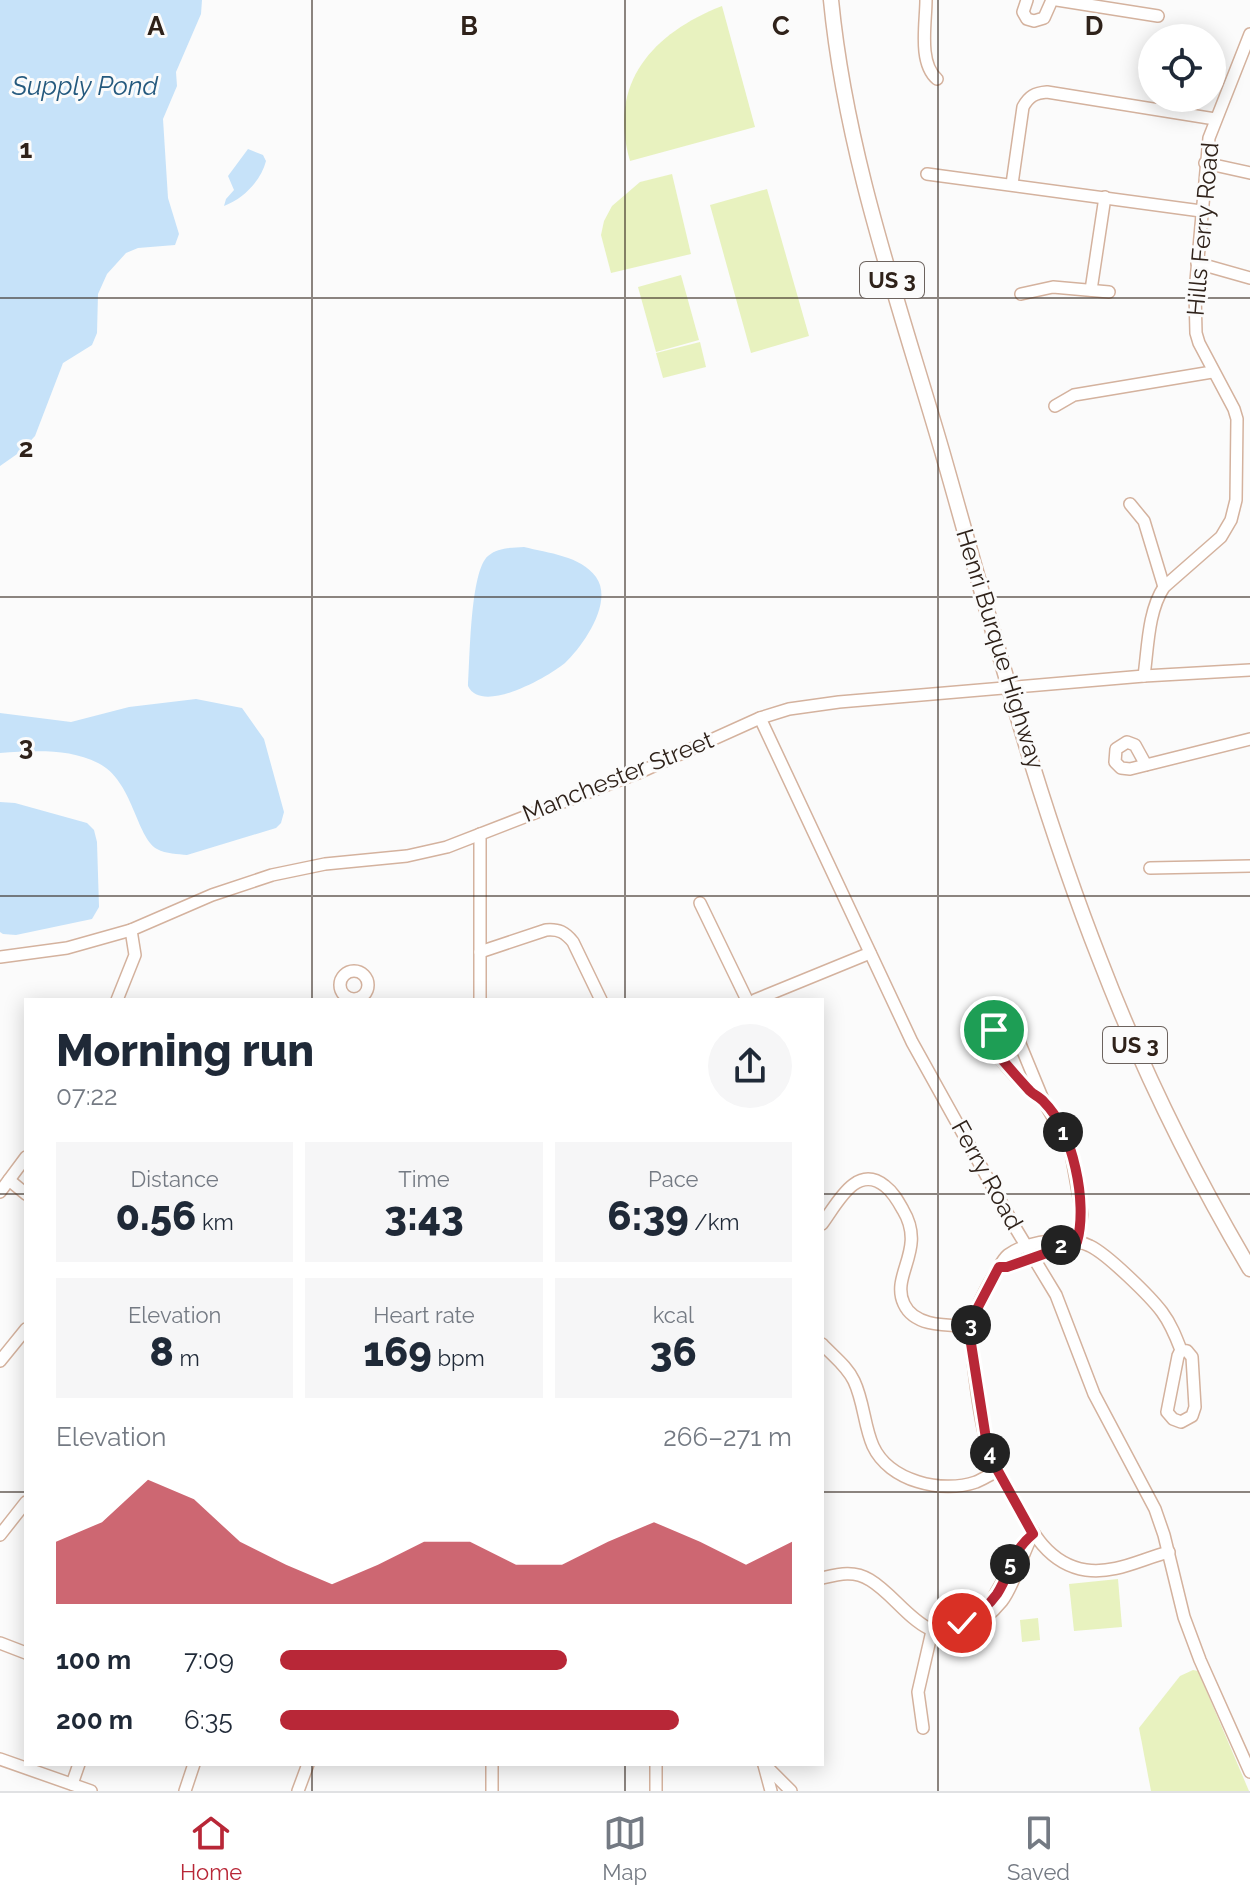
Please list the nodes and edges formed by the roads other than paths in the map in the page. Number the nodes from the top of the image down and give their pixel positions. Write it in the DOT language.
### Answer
graph roads {
  1 [pos="831,0"];
  2 [pos="926,0"];
  3 [pos="1027,0"];
  4 [pos="1054,0"];
  5 [pos="1132,6"];
  6 [pos="1158,16"];
  7 [pos="1250,37"];
  8 [pos="937,79"];
  9 [pos="1215,119"];
  10 [pos="1205,163"];
  11 [pos="1250,173"];
  12 [pos="927,174"];
  13 [pos="1012,184"];
  14 [pos="1105,197"];
  15 [pos="1201,211"];
  16 [pos="1197,263"];
  17 [pos="1250,278"];
  18 [pos="1091,290"];
  19 [pos="1109,292"];
  20 [pos="1021,294"];
  21 [pos="1212,372"];
  22 [pos="1055,406"];
  23 [pos="1130,504"];
  24 [pos="1164,587"];
  25 [pos="1249,670"];
  26 [pos="1144,676"];
  27 [pos="1250,683"];
  28 [pos="1010,689"];
  29 [pos="760,718"];
  30 [pos="1250,739"];
  31 [pos="1146,765"];
  32 [pos="480,834"];
  33 [pos="1250,866"];
  34 [pos="1150,868"];
  35 [pos="700,903"];
  36 [pos="131,930"];
  37 [pos="480,952"];
  38 [pos="870,953"];
  39 [pos="0,957"];
  40 [pos="118,998"];
  41 [pos="480,998"];
  42 [pos="600,998"];
  43 [pos="746,998"];
  44 [pos="760,998"];
  45 [pos="1044,1102"];
  46 [pos="24,1160"];
  47 [pos="9,1180"];
  48 [pos="0,1192"];
  49 [pos="24,1192"];
  50 [pos="824,1221"];
  51 [pos="1064,1242"];
  52 [pos="1077,1242"];
  53 [pos="1026,1245"];
  54 [pos="1034,1257"];
  55 [pos="999,1267"];
  56 [pos="1250,1269"];
  57 [pos="971,1326"];
  58 [pos="24,1331"];
  59 [pos="824,1346"];
  60 [pos="1181,1350"];
  61 [pos="0,1361"];
  62 [pos="998,1471"];
  63 [pos="24,1505"];
  64 [pos="1033,1534"];
  65 [pos="0,1535"];
  66 [pos="1170,1558"];
  67 [pos="824,1578"];
  68 [pos="932,1631"];
  69 [pos="0,1643"];
  70 [pos="24,1652"];
  71 [pos="923,1728"];
  72 [pos="0,1759"];
  73 [pos="78,1766"];
  74 [pos="193,1766"];
  75 [pos="307,1766"];
  76 [pos="492,1766"];
  77 [pos="656,1766"];
  78 [pos="765,1766"];
  79 [pos="766,1766"];
  80 [pos="1250,1772"];
  81 [pos="72,1784"];
  82 [pos="91,1791"];
  83 [pos="185,1791"];
  84 [pos="298,1791"];
  85 [pos="492,1791"];
  86 [pos="656,1791"];
  87 [pos="771,1791"];
  88 [pos="791,1791"];
  1 -- 28 [label="main road, Henri Burque Highway / US 3"];
  2 -- 8 [label="street"];
  3 -- 4 [label="street"];
  4 -- 5 [label="street"];
  5 -- 6 [label="street"];
  7 -- 9 [label="street, Hills Ferry Road"];
  9 -- 10 [label="street, Hills Ferry Road"];
  9 -- 13 [label="street"];
  10 -- 11 [label="street"];
  10 -- 15 [label="street, Hills Ferry Road"];
  12 -- 13 [label="street"];
  13 -- 14 [label="street"];
  14 -- 15 [label="street"];
  14 -- 18 [label="street"];
  15 -- 16 [label="street, Hills Ferry Road"];
  16 -- 17 [label="street"];
  16 -- 21 [label="street, Hills Ferry Road"];
  18 -- 19 [label="street"];
  18 -- 20 [label="street"];
  21 -- 22 [label="street"];
  21 -- 24 [label="street, Hills Ferry Road"];
  23 -- 24 [label="street"];
  24 -- 26 [label="street"];
  25 -- 26 [label="street, Manchester Street"];
  25 -- 27 [label="street"];
  26 -- 28 [label="street, Manchester Street"];
  28 -- 29 [label="street, Manchester Street"];
  28 -- 56 [label="main road, Henri Burque Highway / US 3"];
  29 -- 32 [label="street, Manchester Street"];
  29 -- 38 [label="street, Ferry Road"];
  30 -- 31 [label="street"];
  32 -- 36 [label="street, Manchester Street"];
  32 -- 37 [label="street"];
  33 -- 34 [label="street"];
  35 -- 43 [label="street"];
  36 -- 39 [label="street, Manchester Street"];
  36 -- 40 [label="street"];
  37 -- 41 [label="street"];
  37 -- 42 [label="street"];
  38 -- 44 [label="street"];
  38 -- 53 [label="street, Ferry Road"];
  45 -- 45 [label="street"];
  45 -- 52 [label="street"];
  46 -- 47 [label="street"];
  47 -- 48 [label="street"];
  47 -- 49 [label="street"];
  50 -- 57 [label="street"];
  51 -- 52 [label="street"];
  51 -- 53 [label="street"];
  51 -- 54 [label="street"];
  52 -- 60 [label="street"];
  53 -- 54 [label="street, Ferry Road"];
  53 -- 55 [label="street"];
  54 -- 55 [label="street"];
  54 -- 66 [label="street, Ferry Road"];
  55 -- 57 [label="street"];
  57 -- 62 [label="street"];
  58 -- 61 [label="street"];
  59 -- 62 [label="street"];
  60 -- 60 [label="street"];
  62 -- 64 [label="street"];
  63 -- 65 [label="street"];
  64 -- 66 [label="street"];
  64 -- 68 [label="street"];
  66 -- 80 [label="street, Ferry Road"];
  67 -- 68 [label="street"];
  68 -- 71 [label="street"];
  69 -- 70 [label="street"];
  72 -- 81 [label="street"];
  73 -- 81 [label="street"];
  74 -- 83 [label="street"];
  75 -- 84 [label="street"];
  76 -- 85 [label="street"];
  77 -- 86 [label="street"];
  78 -- 87 [label="street"];
  79 -- 88 [label="street"];
  81 -- 82 [label="street"];
}
